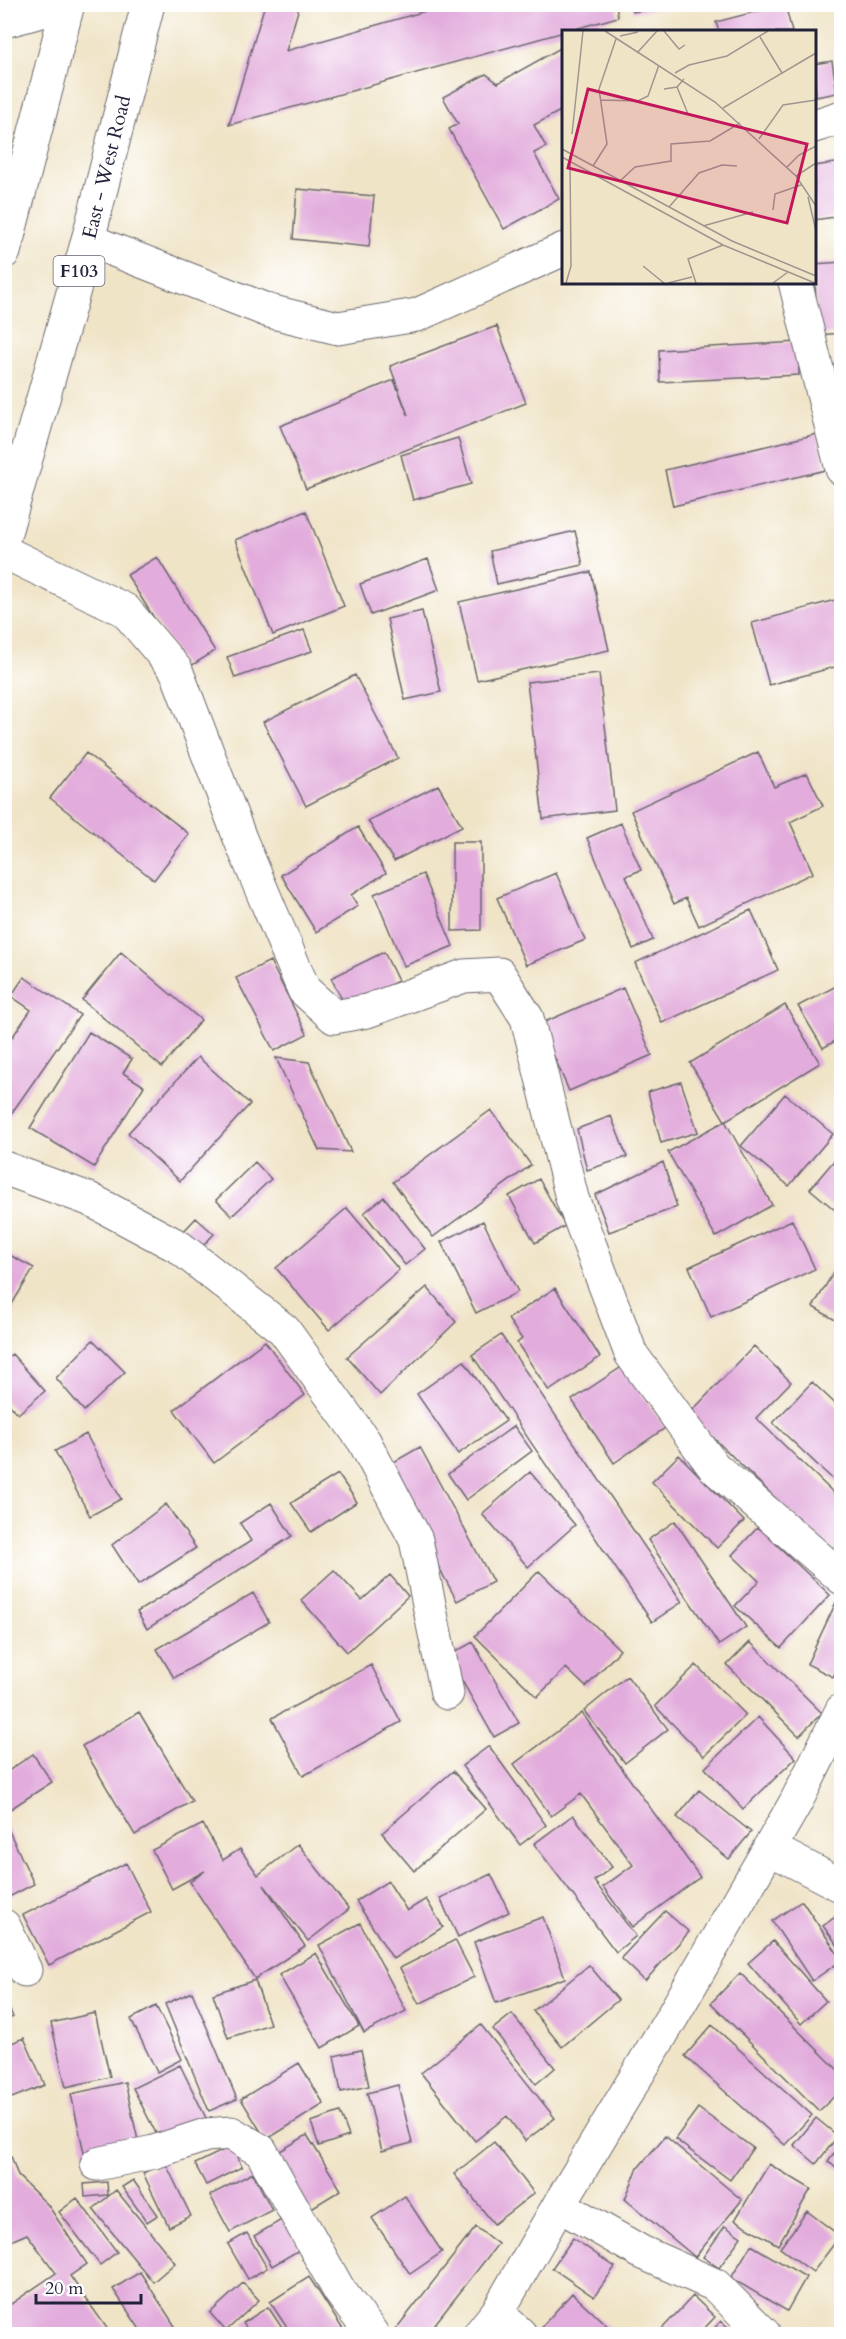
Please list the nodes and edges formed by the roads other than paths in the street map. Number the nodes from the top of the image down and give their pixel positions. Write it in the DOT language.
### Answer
graph roads {
  1 [pos="68,4"];
  2 [pos="148,4"];
  3 [pos="4,21"];
  4 [pos="842,117"];
  5 [pos="816,125"];
  6 [pos="87,240"];
  7 [pos="562,250"];
  8 [pos="4,252"];
  9 [pos="796,284"];
  10 [pos="842,469"];
  11 [pos="4,536"];
  12 [pos="4,552"];
  13 [pos="4,1168"];
  14 [pos="842,1578"];
  15 [pos="447,1693"];
  16 [pos="842,1710"];
  17 [pos="769,1848"];
  18 [pos="842,1886"];
  19 [pos="4,1926"];
  20 [pos="25,1970"];
  21 [pos="97,2164"];
  22 [pos="559,2205"];
  23 [pos="499,2327"];
  24 [pos="372,2334"];
  25 [pos="764,2334"];
  1 -- 3 [label="street"];
  1 -- 8 [label="street"];
  2 -- 6 [label="street, East - West Road / F103"];
  4 -- 5 [label="street"];
  6 -- 7 [label="street"];
  6 -- 11 [label="street, East - West Road / F103"];
  9 -- 10 [label="street"];
  12 -- 14 [label="street"];
  13 -- 15 [label="street"];
  16 -- 17 [label="street"];
  17 -- 18 [label="street"];
  17 -- 22 [label="street"];
  19 -- 20 [label="street"];
  21 -- 24 [label="street"];
  22 -- 23 [label="street"];
  22 -- 25 [label="street"];
}
